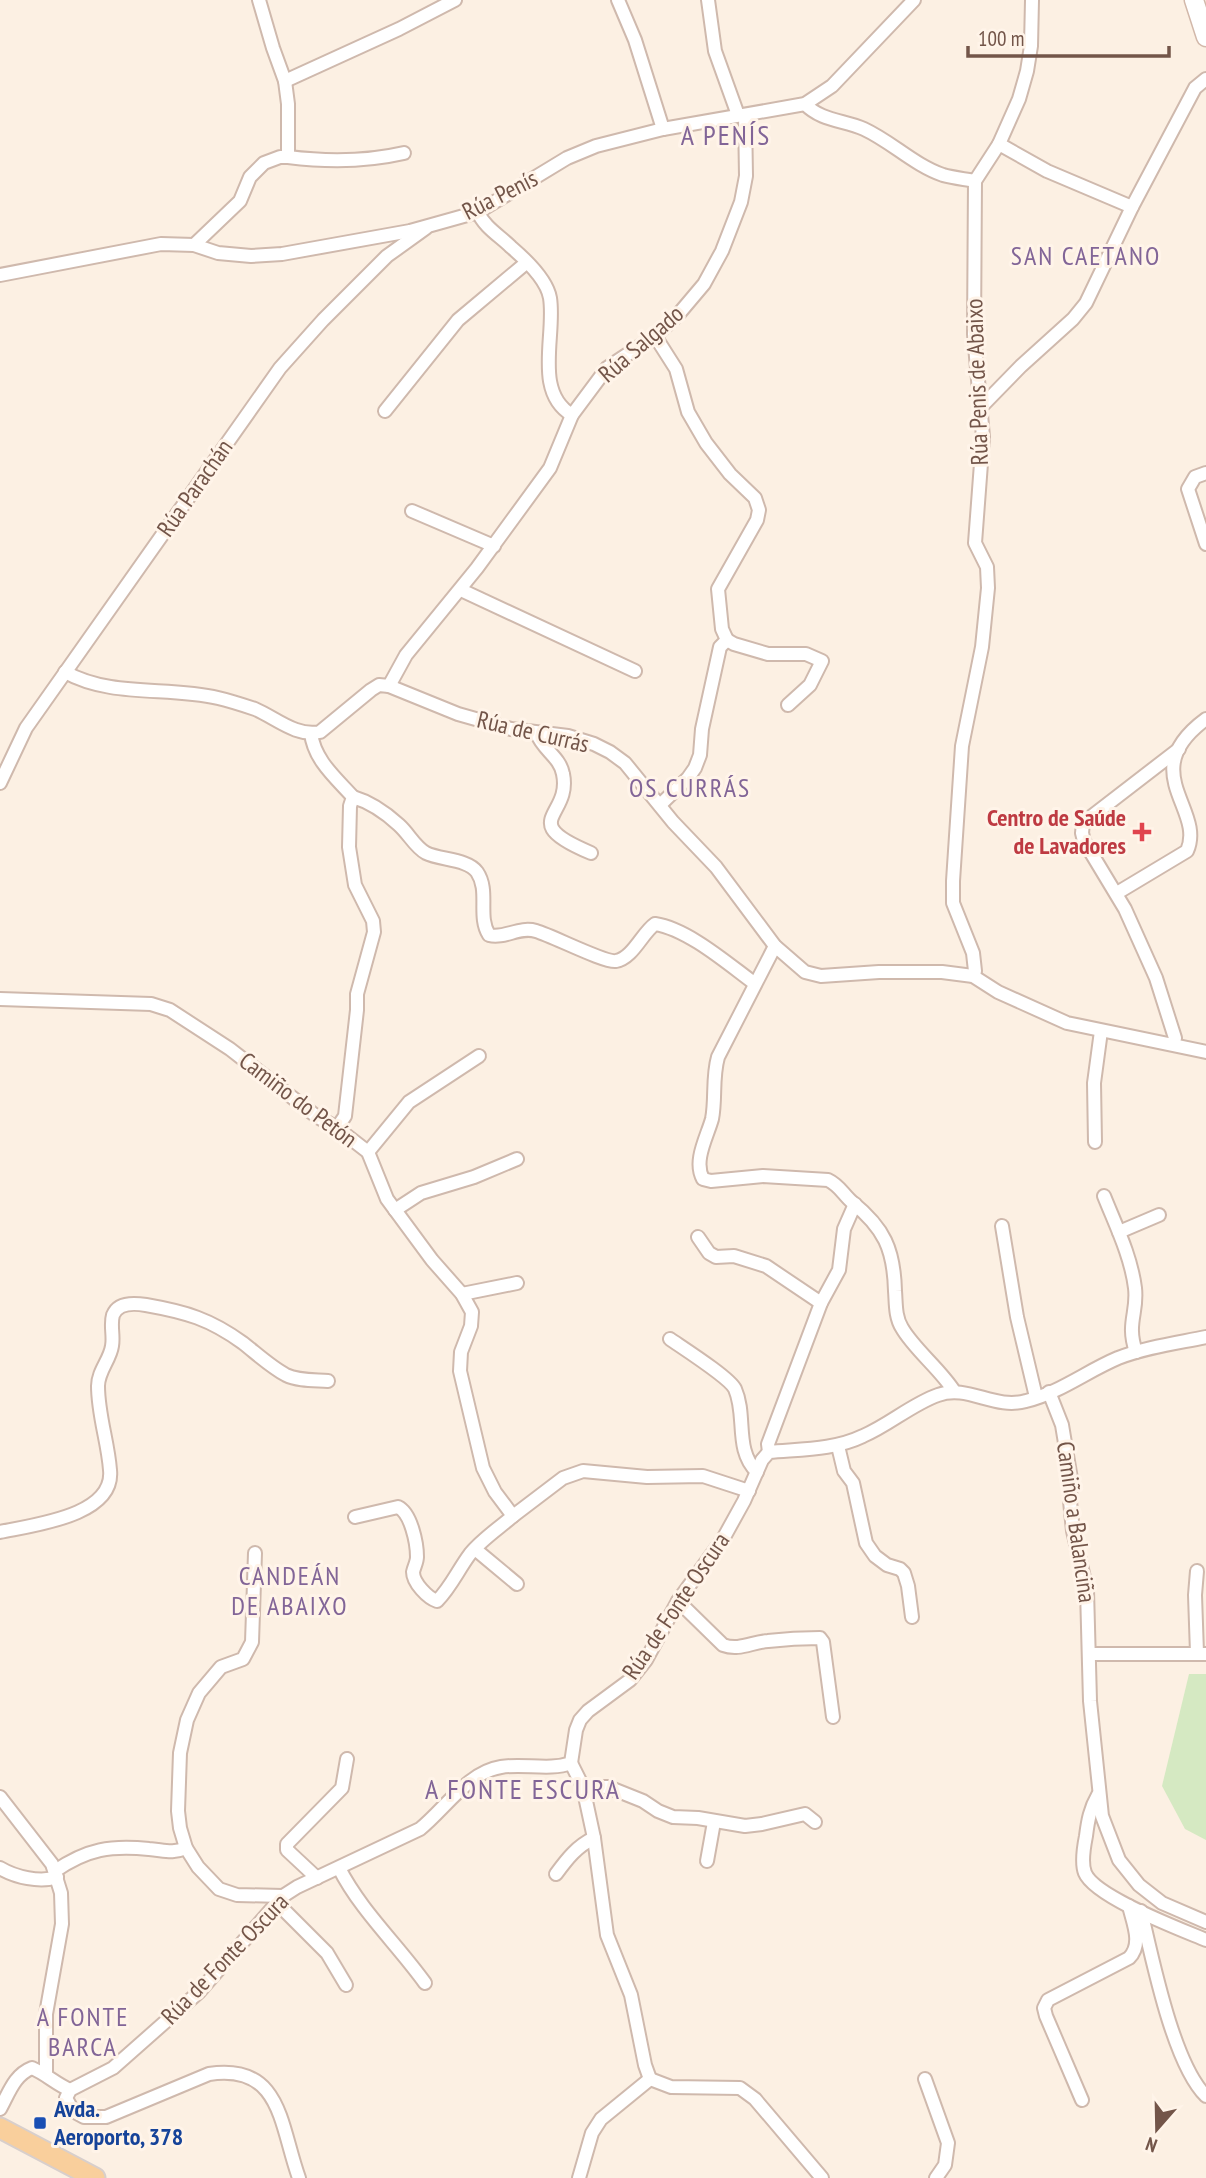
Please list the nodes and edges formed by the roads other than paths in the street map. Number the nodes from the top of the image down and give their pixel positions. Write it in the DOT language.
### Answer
graph roads {
  1 [pos="259,0"];
  2 [pos="455,0"];
  3 [pos="618,0"];
  4 [pos="708,0"];
  5 [pos="914,0"];
  6 [pos="1031,0"];
  7 [pos="1194,0"];
  8 [pos="1206,37"];
  9 [pos="1206,79"];
  10 [pos="285,81"];
  11 [pos="805,104"];
  12 [pos="741,115"];
  13 [pos="663,129"];
  14 [pos="999,144"];
  15 [pos="404,153"];
  16 [pos="288,157"];
  17 [pos="975,181"];
  18 [pos="1132,206"];
  19 [pos="478,212"];
  20 [pos="429,226"];
  21 [pos="194,245"];
  22 [pos="526,263"];
  23 [pos="0,275"];
  24 [pos="655,336"];
  25 [pos="981,407"];
  26 [pos="385,411"];
  27 [pos="572,415"];
  28 [pos="1206,473"];
  29 [pos="412,511"];
  30 [pos="1206,544"];
  31 [pos="494,546"];
  32 [pos="461,590"];
  33 [pos="727,640"];
  34 [pos="635,671"];
  35 [pos="65,672"];
  36 [pos="389,685"];
  37 [pos="788,705"];
  38 [pos="1206,719"];
  39 [pos="311,733"];
  40 [pos="537,734"];
  41 [pos="1179,749"];
  42 [pos="1146,775"];
  43 [pos="0,783"];
  44 [pos="1176,783"];
  45 [pos="353,797"];
  46 [pos="660,805"];
  47 [pos="591,853"];
  48 [pos="1117,893"];
  49 [pos="775,946"];
  50 [pos="973,976"];
  51 [pos="754,984"];
  52 [pos="0,999"];
  53 [pos="1101,1031"];
  54 [pos="1173,1044"];
  55 [pos="1206,1052"];
  56 [pos="479,1056"];
  57 [pos="337,1128"];
  58 [pos="1095,1142"];
  59 [pos="368,1152"];
  60 [pos="517,1159"];
  61 [pos="1104,1196"];
  62 [pos="855,1204"];
  63 [pos="395,1210"];
  64 [pos="1159,1214"];
  65 [pos="1002,1226"];
  66 [pos="1119,1232"];
  67 [pos="698,1237"];
  68 [pos="517,1283"];
  69 [pos="462,1294"];
  70 [pos="821,1303"];
  71 [pos="1206,1337"];
  72 [pos="670,1339"];
  73 [pos="1136,1352"];
  74 [pos="328,1381"];
  75 [pos="954,1391"];
  76 [pos="1049,1392"];
  77 [pos="1036,1397"];
  78 [pos="838,1446"];
  79 [pos="769,1452"];
  80 [pos="757,1472"];
  81 [pos="749,1491"];
  82 [pos="513,1516"];
  83 [pos="355,1517"];
  84 [pos="0,1532"];
  85 [pos="475,1549"];
  86 [pos="256,1553"];
  87 [pos="1197,1571"];
  88 [pos="517,1584"];
  89 [pos="678,1601"];
  90 [pos="912,1617"];
  91 [pos="1201,1653"];
  92 [pos="1089,1654"];
  93 [pos="833,1717"];
  94 [pos="347,1759"];
  95 [pos="571,1763"];
  96 [pos="583,1787"];
  97 [pos="1098,1795"];
  98 [pos="0,1797"];
  99 [pos="714,1822"];
  100 [pos="814,1822"];
  101 [pos="594,1838"];
  102 [pos="186,1848"];
  103 [pos="706,1861"];
  104 [pos="0,1868"];
  105 [pos="339,1868"];
  106 [pos="56,1874"];
  107 [pos="556,1874"];
  108 [pos="317,1878"];
  109 [pos="280,1900"];
  110 [pos="1135,1909"];
  111 [pos="1206,1922"];
  112 [pos="1206,1940"];
  113 [pos="425,1983"];
  114 [pos="346,1985"];
  115 [pos="46,2074"];
  116 [pos="650,2079"];
  117 [pos="925,2079"];
  118 [pos="70,2090"];
  119 [pos="1206,2096"];
  120 [pos="1082,2100"];
  121 [pos="0,2109"];
  122 [pos="0,2128"];
  123 [pos="95,2178"];
  124 [pos="299,2178"];
  125 [pos="579,2178"];
  126 [pos="822,2178"];
  127 [pos="936,2178"];
  1 -- 10 [label="street"];
  2 -- 10 [label="street"];
  3 -- 13 [label="street"];
  4 -- 12 [label="street, Rúa Salgado"];
  5 -- 11 [label="street, Rúa Penís"];
  6 -- 14 [label="street"];
  7 -- 8 [label="main road"];
  9 -- 18 [label="street"];
  10 -- 16 [label="street"];
  11 -- 12 [label="street, Rúa Penís"];
  11 -- 17 [label="street"];
  12 -- 13 [label="street, Rúa Penís"];
  12 -- 24 [label="street, Rúa Salgado"];
  13 -- 19 [label="street, Rúa Penís"];
  14 -- 17 [label="street"];
  14 -- 18 [label="street"];
  15 -- 16 [label="street"];
  16 -- 21 [label="street"];
  17 -- 25 [label="street, Rúa Penis de Abaixo"];
  18 -- 25 [label="street"];
  19 -- 20 [label="street, Rúa Penís"];
  19 -- 22 [label="street"];
  20 -- 21 [label="street, Rúa Penís"];
  20 -- 35 [label="street, Rúa Parachán"];
  21 -- 23 [label="street, Rúa Penís"];
  22 -- 26 [label="street"];
  22 -- 27 [label="street"];
  24 -- 27 [label="street, Rúa Salgado"];
  24 -- 33 [label="street"];
  25 -- 50 [label="street, Rúa Penis de Abaixo"];
  27 -- 31 [label="street, Rúa Salgado"];
  28 -- 30 [label="street"];
  29 -- 31 [label="street"];
  31 -- 32 [label="street, Rúa Salgado"];
  32 -- 34 [label="street"];
  32 -- 36 [label="street, Rúa Salgado"];
  33 -- 37 [label="street"];
  33 -- 46 [label="street"];
  35 -- 39 [label="street"];
  35 -- 43 [label="street, Rúa Parachán"];
  36 -- 39 [label="street"];
  36 -- 40 [label="street, Rúa de Currás"];
  38 -- 41 [label="street"];
  39 -- 45 [label="street"];
  40 -- 46 [label="street, Rúa de Currás"];
  40 -- 47 [label="street"];
  41 -- 42 [label="street"];
  41 -- 44 [label="street"];
  42 -- 44 [label="street"];
  42 -- 48 [label="street"];
  44 -- 48 [label="street"];
  45 -- 51 [label="street"];
  45 -- 57 [label="street"];
  46 -- 49 [label="street, Rúa de Currás"];
  48 -- 54 [label="street"];
  49 -- 50 [label="street, Rúa de Currás"];
  49 -- 51 [label="street"];
  50 -- 53 [label="street"];
  51 -- 62 [label="street"];
  52 -- 57 [label="street, Camiño do Petón"];
  53 -- 54 [label="street"];
  53 -- 58 [label="street"];
  54 -- 55 [label="street"];
  56 -- 59 [label="street"];
  57 -- 59 [label="street, Camiño do Petón"];
  59 -- 63 [label="street, Camiño do Petón"];
  60 -- 63 [label="street"];
  61 -- 66 [label="street"];
  62 -- 70 [label="street, Rúa de Fonte Oscura"];
  62 -- 75 [label="street"];
  63 -- 69 [label="street, Camiño do Petón"];
  64 -- 66 [label="street"];
  65 -- 77 [label="street"];
  66 -- 73 [label="street"];
  67 -- 70 [label="street"];
  68 -- 69 [label="street"];
  69 -- 82 [label="street, Camiño do Petón"];
  70 -- 79 [label="street, Rúa de Fonte Oscura"];
  71 -- 73 [label="street"];
  72 -- 80 [label="street"];
  73 -- 76 [label="street"];
  74 -- 84 [label="street"];
  75 -- 77 [label="street"];
  75 -- 78 [label="street"];
  76 -- 77 [label="street"];
  76 -- 92 [label="street, Camiño a Balanciña"];
  78 -- 79 [label="street"];
  78 -- 90 [label="street"];
  79 -- 80 [label="street, Rúa de Fonte Oscura"];
  80 -- 81 [label="street, Rúa de Fonte Oscura"];
  81 -- 82 [label="street"];
  81 -- 89 [label="street, Rúa de Fonte Oscura"];
  82 -- 85 [label="street"];
  83 -- 85 [label="street"];
  85 -- 88 [label="street"];
  86 -- 102 [label="street"];
  87 -- 91 [label="street"];
  89 -- 93 [label="street"];
  89 -- 95 [label="street, Rúa de Fonte Oscura"];
  91 -- 92 [label="street"];
  92 -- 97 [label="street, Camiño a Balanciña"];
  94 -- 108 [label="street"];
  95 -- 96 [label="street"];
  95 -- 105 [label="street, Rúa de Fonte Oscura"];
  96 -- 99 [label="street"];
  96 -- 101 [label="street"];
  97 -- 110 [label="street"];
  97 -- 111 [label="street"];
  98 -- 106 [label="street"];
  99 -- 100 [label="street"];
  99 -- 103 [label="street"];
  101 -- 107 [label="street"];
  101 -- 116 [label="street"];
  102 -- 106 [label="street"];
  102 -- 109 [label="street"];
  104 -- 106 [label="street"];
  105 -- 108 [label="street, Rúa de Fonte Oscura"];
  105 -- 113 [label="street"];
  106 -- 115 [label="street"];
  108 -- 109 [label="street, Rúa de Fonte Oscura"];
  109 -- 114 [label="street"];
  109 -- 118 [label="street, Rúa de Fonte Oscura"];
  110 -- 112 [label="street"];
  110 -- 119 [label="street"];
  110 -- 120 [label="street"];
  115 -- 118 [label="street"];
  115 -- 121 [label="street"];
  116 -- 125 [label="street"];
  116 -- 126 [label="street"];
  117 -- 127 [label="street"];
  118 -- 124 [label="street"];
  122 -- 123 [label="main road"];
}
